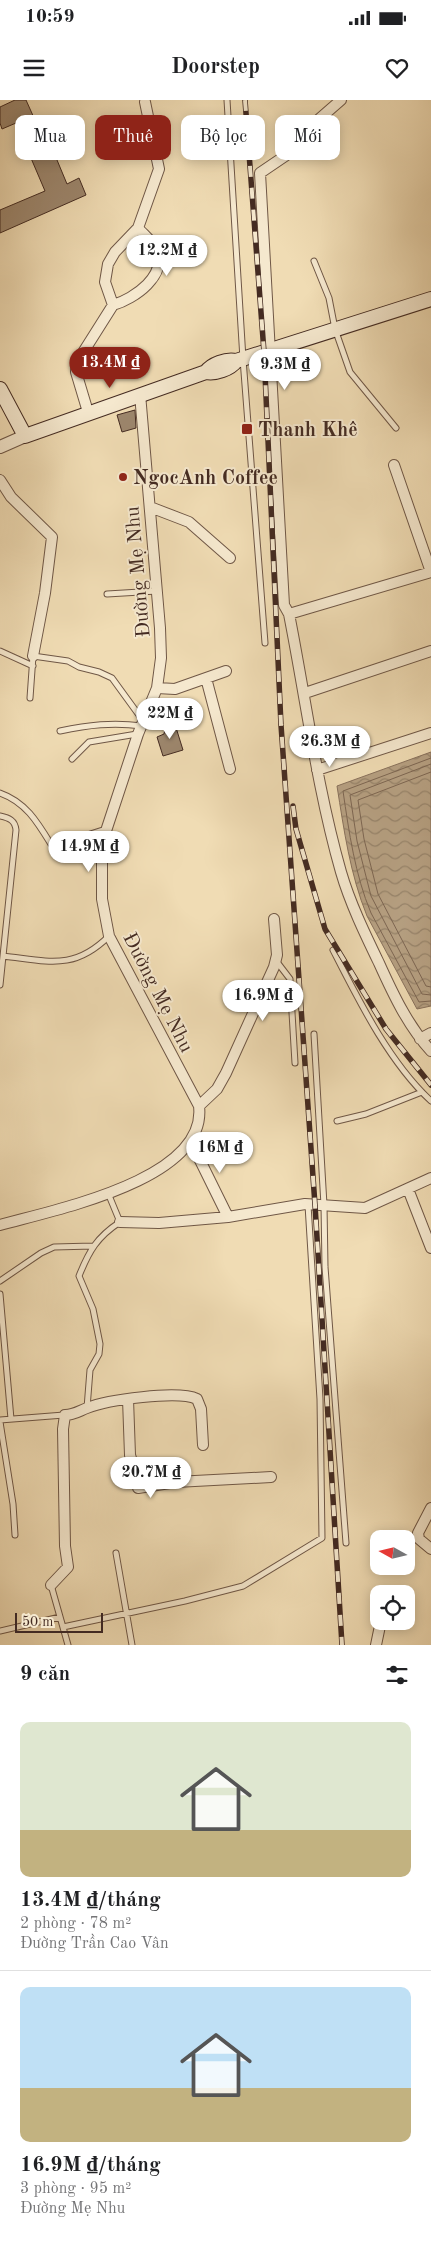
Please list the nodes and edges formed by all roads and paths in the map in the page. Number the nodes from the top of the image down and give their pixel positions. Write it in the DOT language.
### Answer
graph roads {
  1 [pos="227,100"];
  2 [pos="341,100"];
  3 [pos="145,102"];
  4 [pos="324,115"];
  5 [pos="279,160"];
  6 [pos="138,228"];
  7 [pos="314,261"];
  8 [pos="431,299"];
  9 [pos="113,304"];
  10 [pos="335,330"];
  11 [pos="270,350"];
  12 [pos="240,360"];
  13 [pos="0,389"];
  14 [pos="140,394"];
  15 [pos="88,412"];
  16 [pos="396,428"];
  17 [pos="25,436"];
  18 [pos="0,447"];
  19 [pos="394,464"];
  20 [pos="0,480"];
  21 [pos="150,507"];
  22 [pos="230,558"];
  23 [pos="431,572"];
  24 [pos="157,591"];
  25 [pos="107,594"];
  26 [pos="289,614"];
  27 [pos="264,643"];
  28 [pos="0,651"];
  29 [pos="431,651"];
  30 [pos="33,661"];
  31 [pos="226,671"];
  32 [pos="206,678"];
  33 [pos="157,688"];
  34 [pos="305,693"];
  35 [pos="30,698"];
  36 [pos="141,728"];
  37 [pos="60,731"];
  38 [pos="431,733"];
  39 [pos="72,760"];
  40 [pos="230,769"];
  41 [pos="317,770"];
  42 [pos="0,793"];
  43 [pos="0,816"];
  44 [pos="105,832"];
  45 [pos="77,841"];
  46 [pos="274,918"];
  47 [pos="109,936"];
  48 [pos="333,950"];
  49 [pos="3,956"];
  50 [pos="276,962"];
  51 [pos="0,985"];
  52 [pos="431,1033"];
  53 [pos="314,1034"];
  54 [pos="420,1039"];
  55 [pos="431,1051"];
  56 [pos="295,1063"];
  57 [pos="422,1092"];
  58 [pos="431,1101"];
  59 [pos="199,1106"];
  60 [pos="337,1121"];
  61 [pos="191,1142"];
  62 [pos="431,1178"];
  63 [pos="408,1189"];
  64 [pos="108,1193"];
  65 [pos="308,1204"];
  66 [pos="324,1205"];
  67 [pos="228,1218"];
  68 [pos="120,1222"];
  69 [pos="0,1225"];
  70 [pos="93,1246"];
  71 [pos="431,1248"];
  72 [pos="0,1281"];
  73 [pos="0,1294"];
  74 [pos="128,1399"];
  75 [pos="87,1408"];
  76 [pos="65,1415"];
  77 [pos="11,1419"];
  78 [pos="0,1421"];
  79 [pos="203,1445"];
  80 [pos="271,1477"];
  81 [pos="431,1508"];
  82 [pos="15,1534"];
  83 [pos="346,1543"];
  84 [pos="431,1548"];
  85 [pos="116,1553"];
  86 [pos="51,1585"];
  87 [pos="126,1613"];
  88 [pos="60,1616"];
  89 [pos="63,1627"];
  90 [pos="379,1630"];
  91 [pos="0,1631"];
  92 [pos="68,1645"];
  93 [pos="132,1645"];
  94 [pos="376,1645"];
  1 -- 12 [label="lane"];
  2 -- 4 [label="street"];
  3 -- 6 [label="street"];
  5 -- 11 [label="street"];
  6 -- 9 [label="street"];
  6 -- 9 [label="street"];
  7 -- 10 [label="lane"];
  8 -- 10 [label="main road"];
  9 -- 15 [label="street"];
  10 -- 11 [label="main road"];
  10 -- 16 [label="lane"];
  11 -- 12 [label="main road"];
  11 -- 26 [label="street"];
  12 -- 14 [label="main road"];
  12 -- 27 [label="lane"];
  13 -- 17 [label="main road"];
  14 -- 15 [label="main road"];
  14 -- 21 [label="street, Đường Mẹ Nhu"];
  15 -- 17 [label="main road"];
  17 -- 18 [label="street"];
  19 -- 23 [label="street"];
  20 -- 30 [label="street"];
  21 -- 22 [label="street"];
  21 -- 24 [label="street, Đường Mẹ Nhu"];
  23 -- 26 [label="street"];
  24 -- 25 [label="lane"];
  24 -- 33 [label="street, Đường Mẹ Nhu"];
  26 -- 34 [label="street"];
  28 -- 30 [label="lane"];
  29 -- 34 [label="street"];
  30 -- 35 [label="lane"];
  30 -- 36 [label="lane"];
  31 -- 32 [label="street"];
  32 -- 33 [label="street"];
  32 -- 40 [label="street"];
  33 -- 36 [label="street, Đường Mẹ Nhu"];
  34 -- 41 [label="street"];
  36 -- 37 [label="lane"];
  36 -- 39 [label="lane"];
  36 -- 44 [label="street, Đường Mẹ Nhu"];
  38 -- 41 [label="street"];
  41 -- 54 [label="street"];
  42 -- 45 [label="lane"];
  43 -- 49 [label="lane"];
  44 -- 45 [label="street"];
  44 -- 47 [label="street, Đường Mẹ Nhu"];
  46 -- 50 [label="street"];
  47 -- 49 [label="lane"];
  47 -- 59 [label="street, Đường Mẹ Nhu"];
  48 -- 57 [label="lane"];
  49 -- 51 [label="lane"];
  50 -- 56 [label="lane"];
  50 -- 59 [label="street"];
  52 -- 54 [label="street"];
  53 -- 66 [label="lane"];
  54 -- 55 [label="street"];
  57 -- 58 [label="lane"];
  57 -- 60 [label="lane"];
  59 -- 61 [label="street"];
  61 -- 64 [label="street"];
  61 -- 67 [label="street"];
  62 -- 63 [label="street"];
  63 -- 66 [label="street"];
  63 -- 71 [label="street"];
  64 -- 68 [label="lane"];
  64 -- 69 [label="street"];
  65 -- 66 [label="street"];
  65 -- 67 [label="street"];
  65 -- 87 [label="lane"];
  66 -- 83 [label="lane"];
  67 -- 68 [label="street"];
  68 -- 70 [label="lane"];
  70 -- 72 [label="lane"];
  70 -- 75 [label="lane"];
  73 -- 77 [label="lane"];
  74 -- 75 [label="street"];
  74 -- 79 [label="street"];
  74 -- 80 [label="street"];
  75 -- 76 [label="street"];
  76 -- 77 [label="lane"];
  76 -- 86 [label="street"];
  77 -- 78 [label="lane"];
  78 -- 82 [label="lane"];
  81 -- 84 [label="street"];
  85 -- 87 [label="lane"];
  86 -- 88 [label="lane"];
  87 -- 89 [label="lane"];
  87 -- 93 [label="lane"];
  88 -- 89 [label="lane"];
  88 -- 91 [label="lane"];
  89 -- 92 [label="lane"];
  90 -- 94 [label="street"];
}
